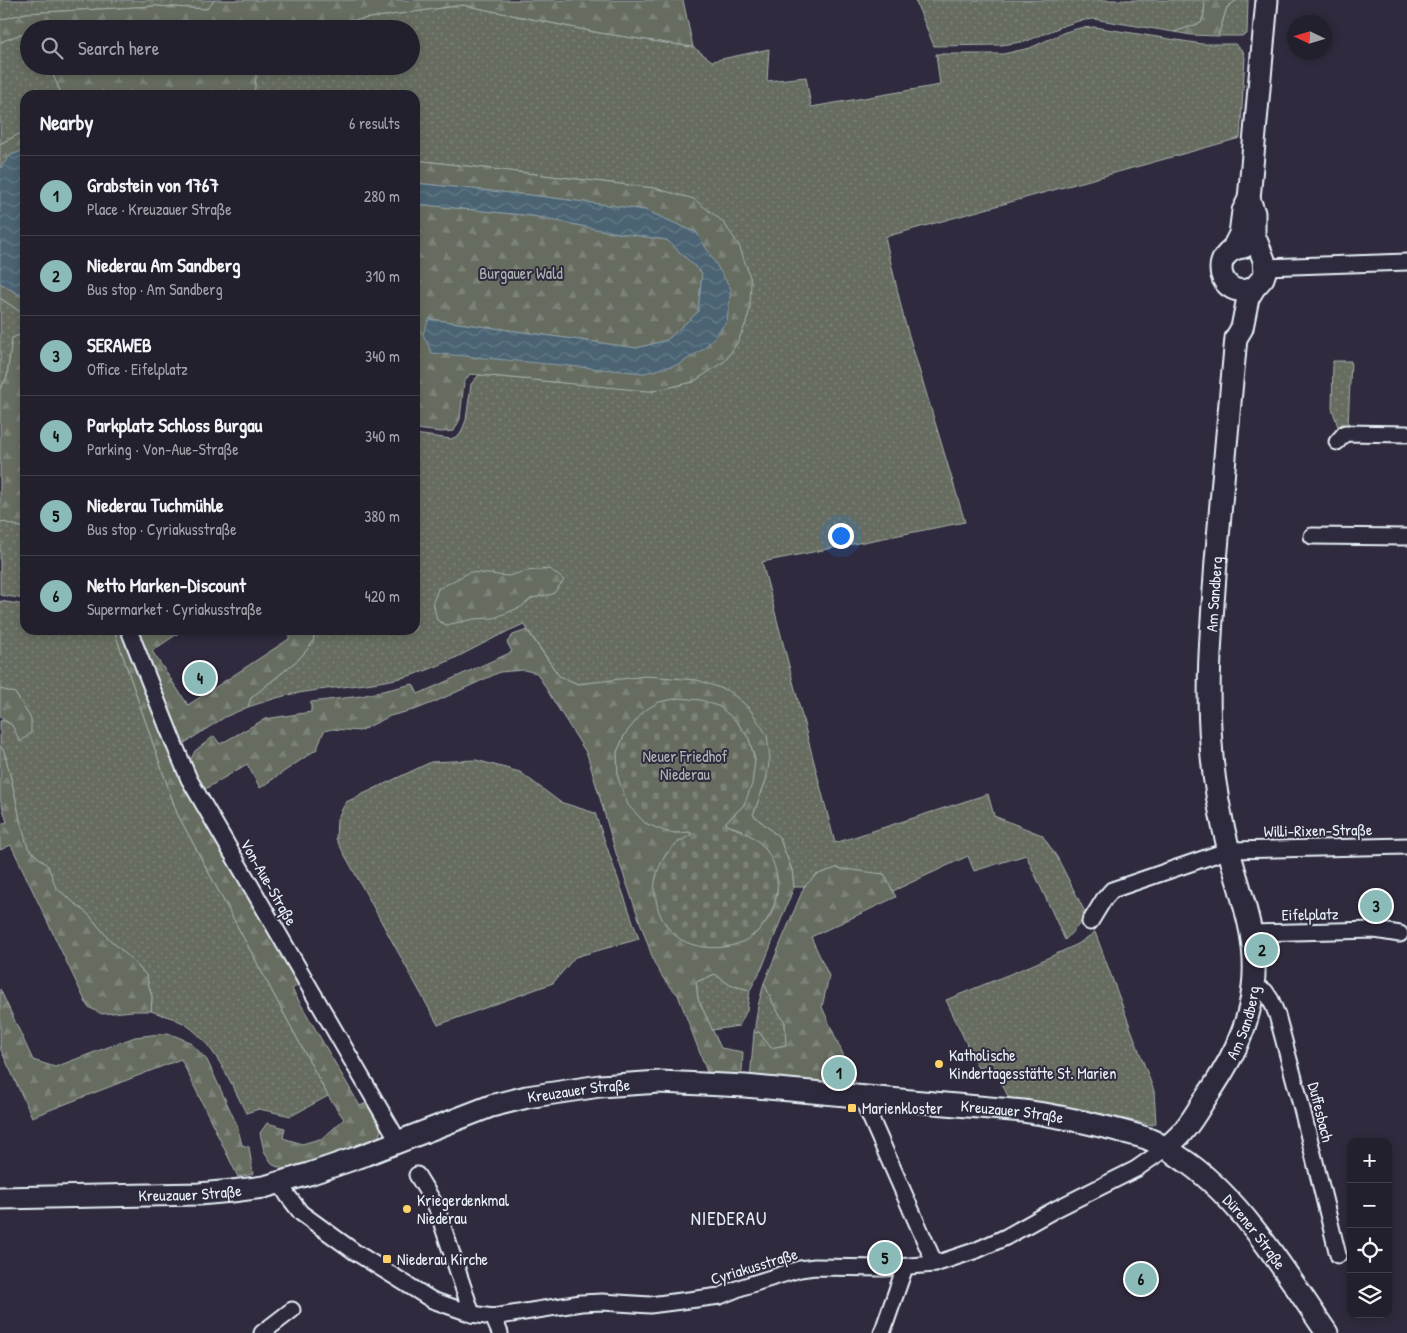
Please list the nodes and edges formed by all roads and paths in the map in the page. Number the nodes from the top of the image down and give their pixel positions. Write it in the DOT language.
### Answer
graph roads {
  1 [pos="1267,0"];
  2 [pos="1249,200"];
  3 [pos="1232,250"];
  4 [pos="1263,262"];
  5 [pos="1407,262"];
  6 [pos="1229,286"];
  7 [pos="1254,288"];
  8 [pos="1236,338"];
  9 [pos="1407,434"];
  10 [pos="1337,442"];
  11 [pos="1312,536"];
  12 [pos="1407,538"];
  13 [pos="131,635"];
  14 [pos="1407,846"];
  15 [pos="1229,850"];
  16 [pos="1090,922"];
  17 [pos="1252,933"];
  18 [pos="1400,934"];
  19 [pos="1253,988"];
  20 [pos="861,1096"];
  21 [pos="399,1142"];
  22 [pos="1166,1148"];
  23 [pos="418,1175"];
  24 [pos="280,1183"];
  25 [pos="0,1198"];
  26 [pos="1338,1255"];
  27 [pos="935,1264"];
  28 [pos="906,1267"];
  29 [pos="292,1310"];
  30 [pos="472,1314"];
  31 [pos="493,1317"];
  32 [pos="262,1333"];
  33 [pos="500,1333"];
  34 [pos="882,1333"];
  35 [pos="1327,1333"];
  1 -- 2 [label="main road"];
  2 -- 3 [label="main road"];
  2 -- 4 [label="main road"];
  3 -- 4 [label="main road"];
  3 -- 6 [label="main road"];
  4 -- 5 [label="street"];
  4 -- 7 [label="main road"];
  6 -- 7 [label="main road"];
  6 -- 8 [label="main road"];
  7 -- 8 [label="main road"];
  8 -- 15 [label="main road, Am Sandberg"];
  9 -- 10 [label="street"];
  11 -- 12 [label="street"];
  13 -- 21 [label="street, Von-Aue-Straße"];
  14 -- 15 [label="street, Willi-Rixen-Straße"];
  15 -- 16 [label="street"];
  15 -- 17 [label="main road, Am Sandberg"];
  17 -- 18 [label="street, Eifelplatz"];
  17 -- 19 [label="main road, Am Sandberg"];
  19 -- 22 [label="main road, Am Sandberg"];
  19 -- 26 [label="street, Duffesbach"];
  20 -- 21 [label="main road, Kreuzauer Straße"];
  20 -- 22 [label="main road, Kreuzauer Straße"];
  20 -- 27 [label="street"];
  21 -- 24 [label="main road, Kreuzauer Straße"];
  22 -- 27 [label="street, Cyriakusstraße"];
  22 -- 35 [label="main road, Dürener Straße"];
  23 -- 30 [label="street"];
  24 -- 25 [label="main road, Kreuzauer Straße"];
  24 -- 30 [label="street, Cyriakusstraße"];
  27 -- 28 [label="street, Cyriakusstraße"];
  28 -- 31 [label="street, Cyriakusstraße"];
  28 -- 34 [label="street"];
  29 -- 32 [label="street"];
  30 -- 31 [label="street, Cyriakusstraße"];
  31 -- 33 [label="street"];
}
